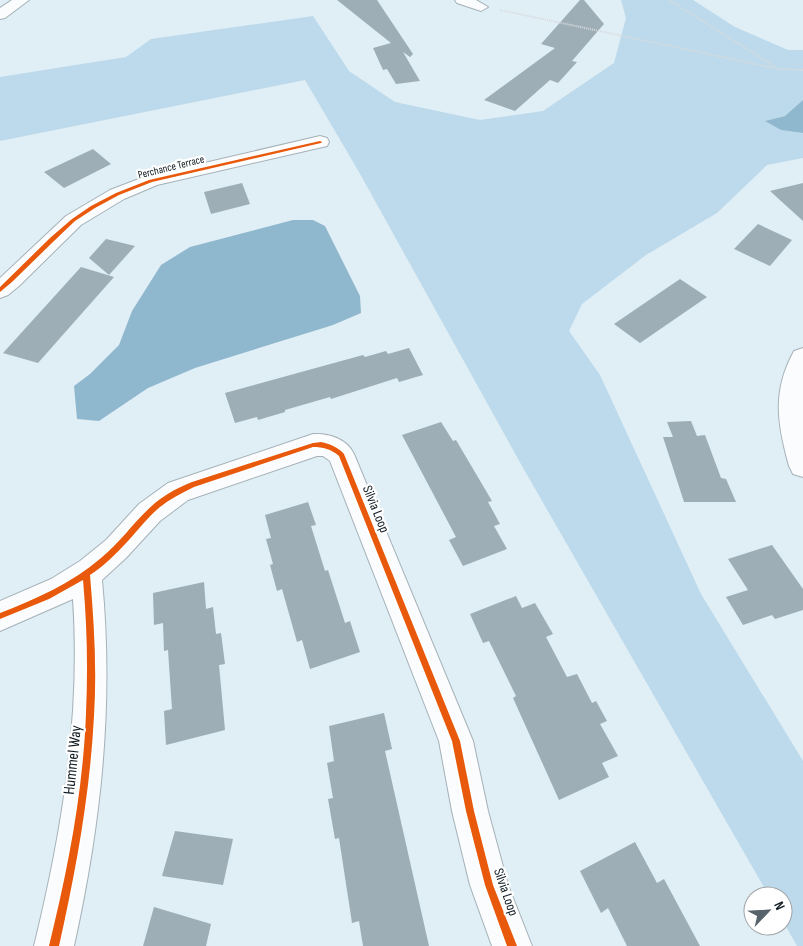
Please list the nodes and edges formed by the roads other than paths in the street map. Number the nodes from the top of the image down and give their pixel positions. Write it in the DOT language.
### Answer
graph roads {
  1 [pos="22,0"];
  2 [pos="462,0"];
  3 [pos="481,7"];
  4 [pos="0,15"];
  5 [pos="320,142"];
  6 [pos="0,290"];
  7 [pos="803,357"];
  8 [pos="803,466"];
  9 [pos="86,574"];
  10 [pos="0,616"];
  11 [pos="54,946"];
  12 [pos="512,946"];
  1 -- 4 [label="street"];
  2 -- 3 [label="street"];
  5 -- 6 [label="street, Perchance Terrace"];
  7 -- 8 [label="street"];
  9 -- 10 [label="street, Silvia Loop"];
  9 -- 11 [label="street, Hummel Way"];
  9 -- 12 [label="street, Silvia Loop"];
}
